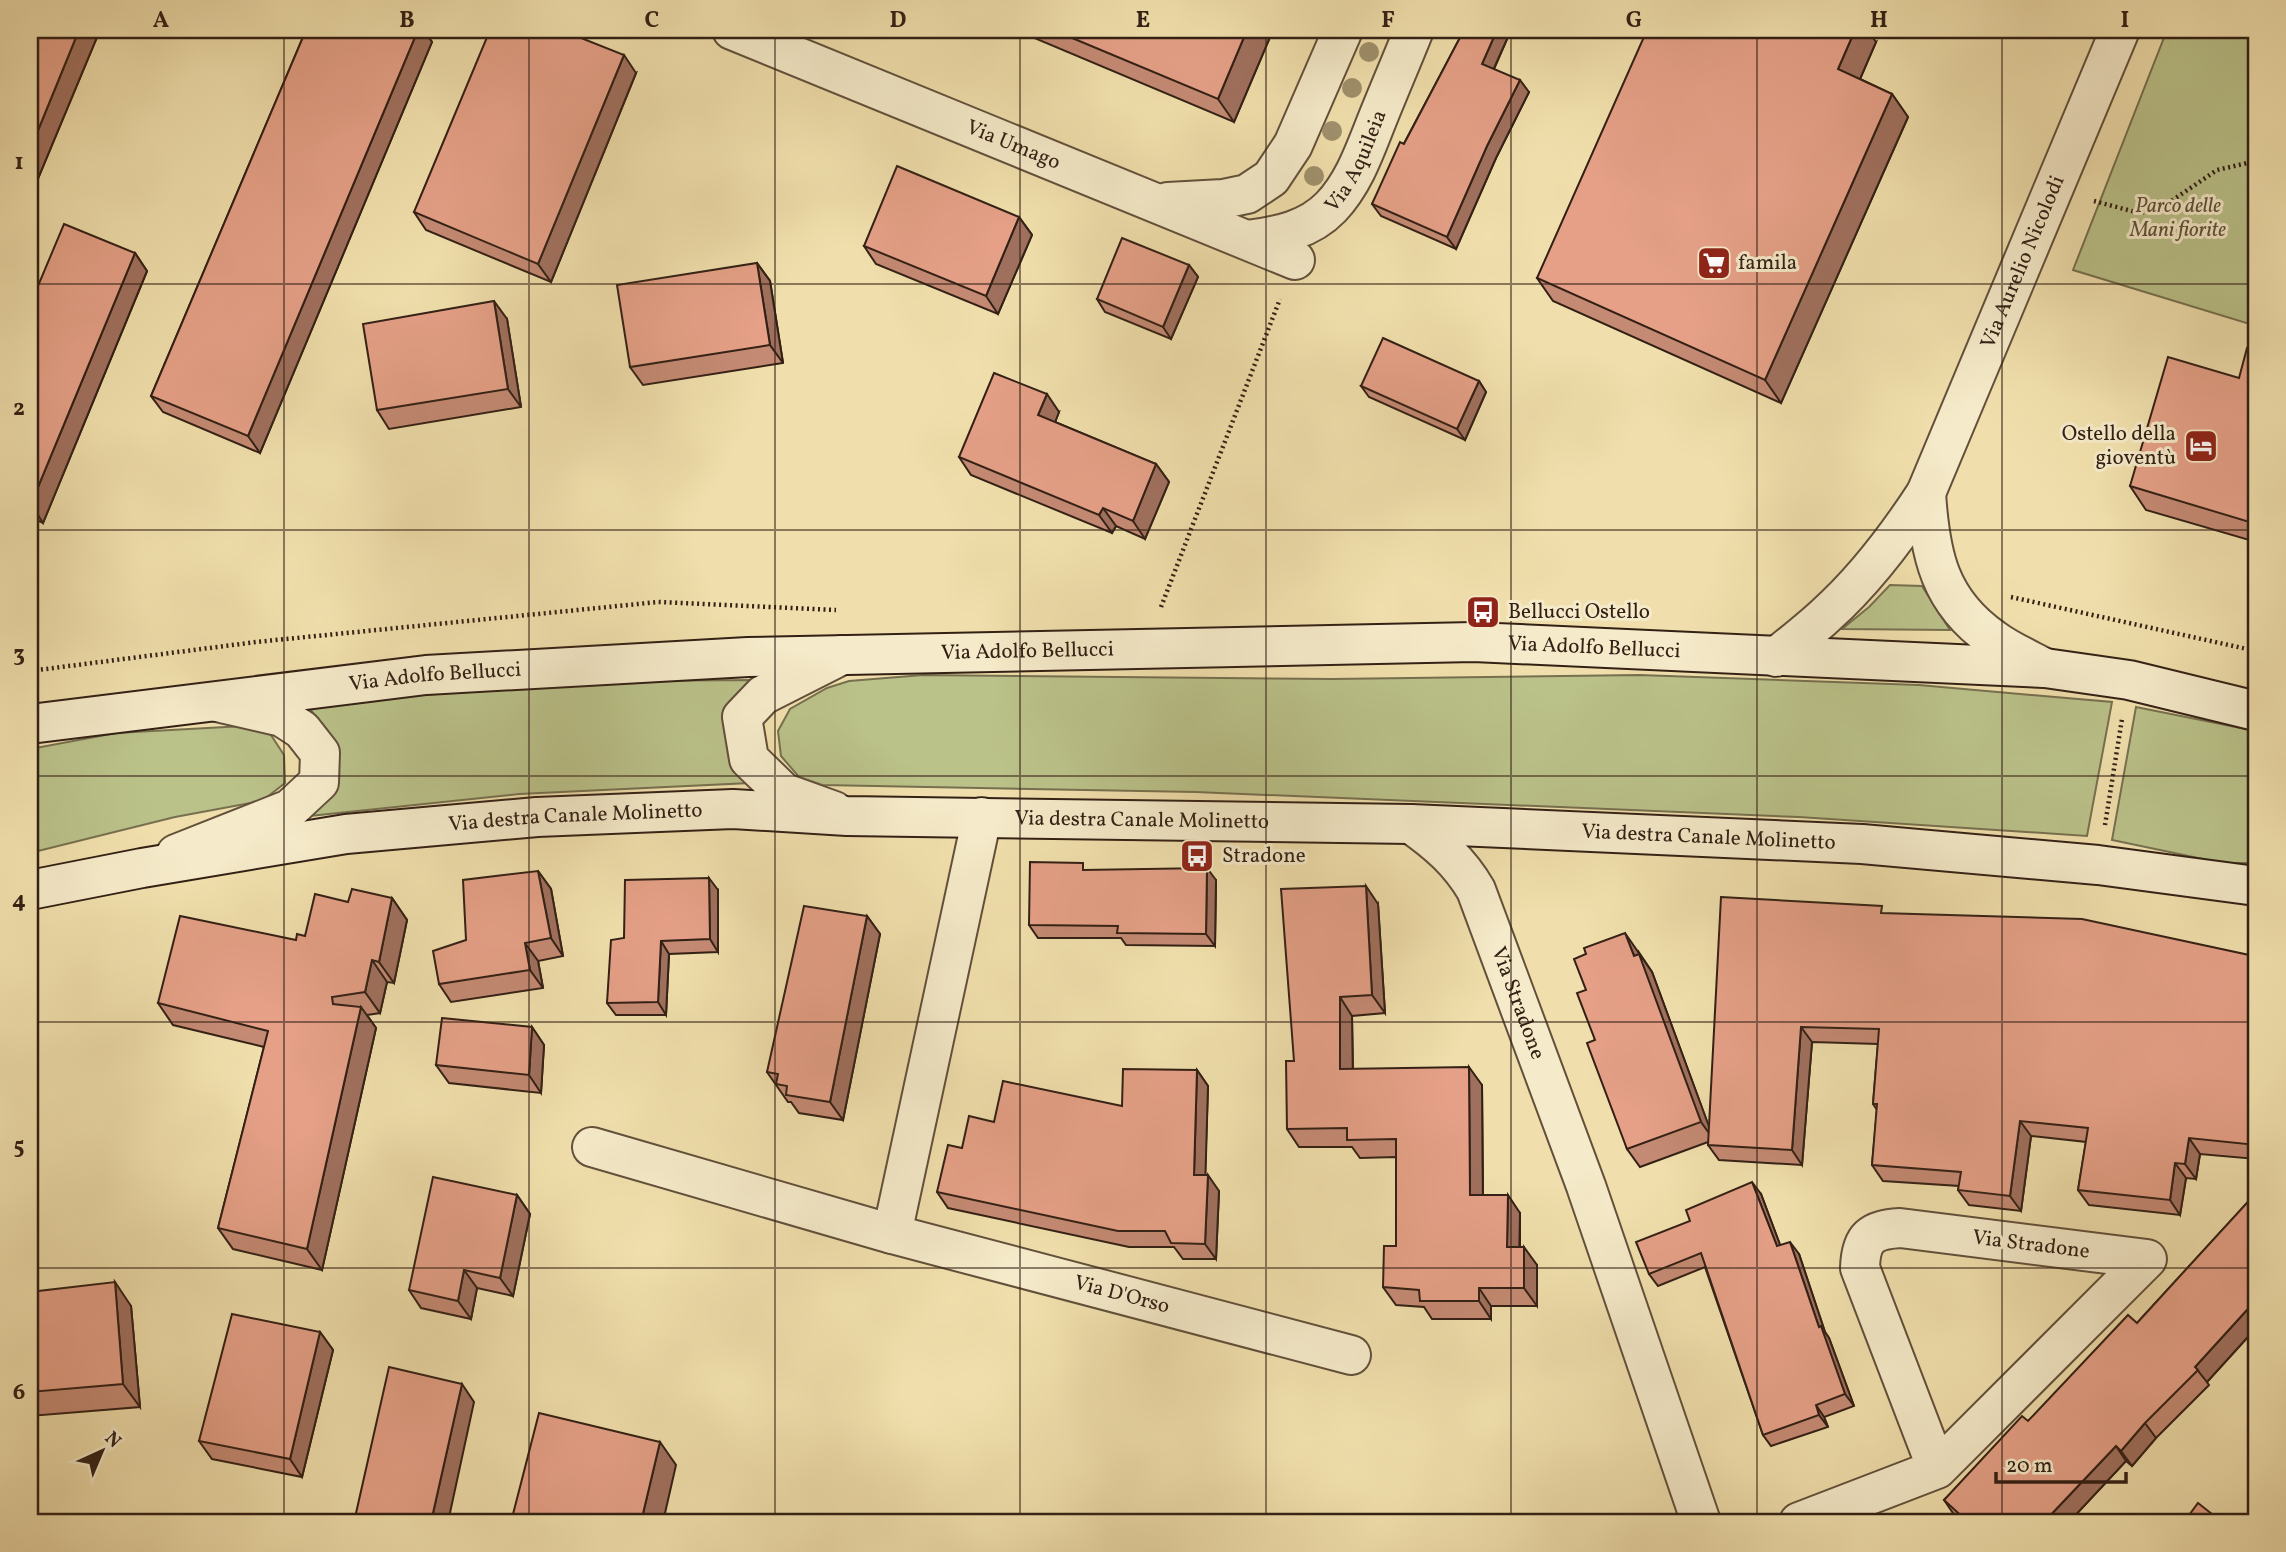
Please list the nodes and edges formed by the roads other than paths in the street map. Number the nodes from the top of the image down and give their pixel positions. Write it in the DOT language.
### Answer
graph roads {
  1 [pos="732,30"];
  2 [pos="1343,30"];
  3 [pos="1414,30"];
  4 [pos="2119,30"];
  5 [pos="1158,203"];
  6 [pos="1248,240"];
  7 [pos="1295,260"];
  8 [pos="1926,493"];
  9 [pos="842,655"];
  10 [pos="1776,657"];
  11 [pos="2045,668"];
  12 [pos="208,700"];
  13 [pos="2256,711"];
  14 [pos="30,723"];
  15 [pos="848,816"];
  16 [pos="982,817"];
  17 [pos="1411,824"];
  18 [pos="142,868"];
  19 [pos="2256,886"];
  20 [pos="30,890"];
  21 [pos="592,1147"];
  22 [pos="892,1234"];
  23 [pos="1351,1355"];
  24 [pos="1937,1469"];
  25 [pos="1702,1522"];
  26 [pos="1798,1522"];
  1 -- 5 [label="street, Via Umago"];
  2 -- 5 [label="street"];
  3 -- 6 [label="street, Via Aquileia"];
  4 -- 8 [label="street, Via Aurelio Nicolodi"];
  5 -- 6 [label="street, Via Umago"];
  6 -- 7 [label="street, Via Umago"];
  8 -- 10 [label="street, Via Aurelio Nicolodi"];
  8 -- 11 [label="street, Via Aurelio Nicolodi"];
  9 -- 10 [label="street, Via Adolfo Bellucci"];
  9 -- 12 [label="street, Via Adolfo Bellucci"];
  9 -- 15 [label="street, Via Adolfo Bellucci"];
  10 -- 11 [label="street, Via Adolfo Bellucci"];
  11 -- 13 [label="street, Via Adolfo Bellucci"];
  12 -- 14 [label="street, Via Adolfo Bellucci"];
  12 -- 18 [label="street"];
  15 -- 16 [label="street, Via destra Canale Molinetto"];
  15 -- 18 [label="street, Via destra Canale Molinetto"];
  16 -- 17 [label="street, Via destra Canale Molinetto"];
  16 -- 22 [label="street"];
  17 -- 19 [label="street, Via destra Canale Molinetto"];
  17 -- 25 [label="street, Via Stradone"];
  18 -- 20 [label="street, Via destra Canale Molinetto"];
  21 -- 22 [label="street, Via D'Orso"];
  22 -- 23 [label="street, Via D'Orso"];
  24 -- 24 [label="street, Via Stradone"];
  24 -- 26 [label="street, Via Stradone"];
}
